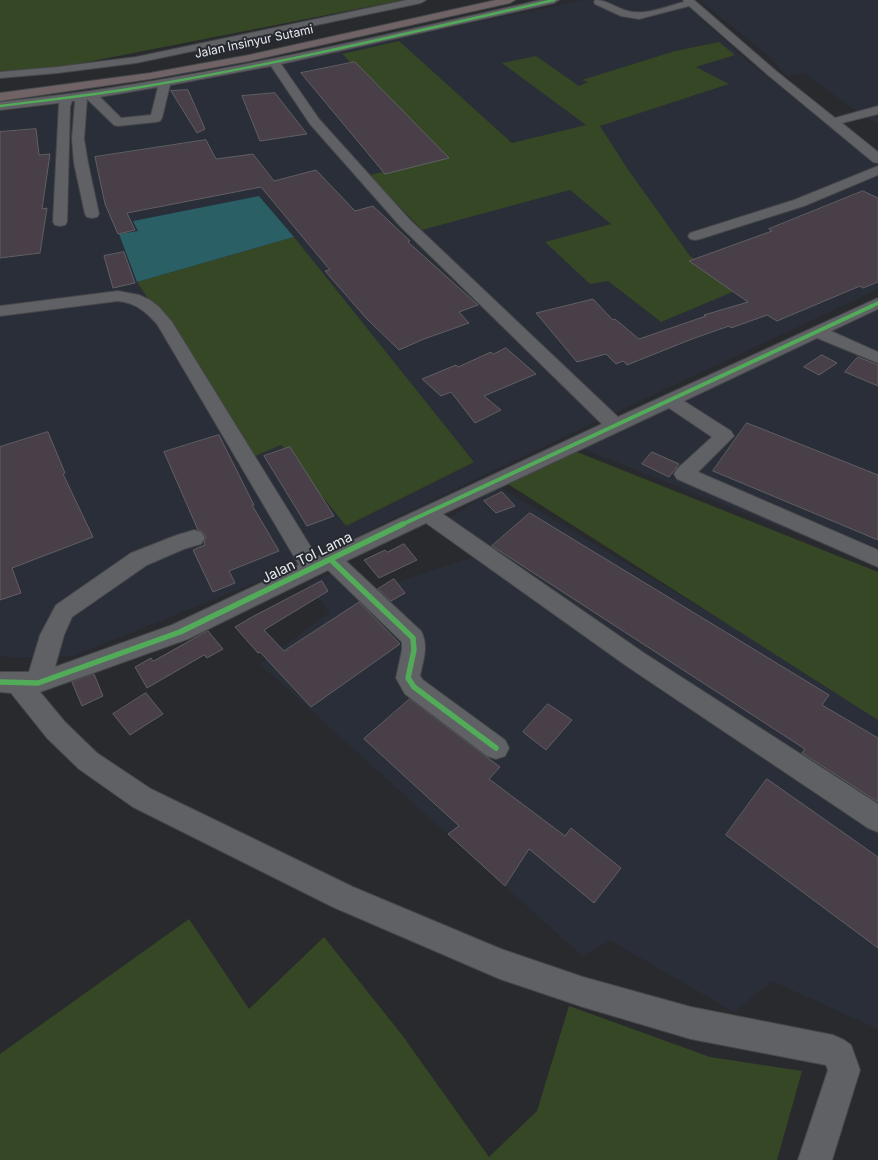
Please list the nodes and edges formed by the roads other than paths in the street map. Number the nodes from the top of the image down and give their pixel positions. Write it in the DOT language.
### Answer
graph roads {
  1 [pos="420,0"];
  2 [pos="472,0"];
  3 [pos="510,0"];
  4 [pos="554,0"];
  5 [pos="599,2"];
  6 [pos="689,2"];
  7 [pos="274,62"];
  8 [pos="0,75"];
  9 [pos="165,83"];
  10 [pos="0,89"];
  11 [pos="86,96"];
  12 [pos="0,97"];
  13 [pos="66,99"];
  14 [pos="0,106"];
  15 [pos="878,110"];
  16 [pos="832,122"];
  17 [pos="878,159"];
  18 [pos="878,170"];
  19 [pos="92,214"];
  20 [pos="60,222"];
  21 [pos="695,236"];
  22 [pos="878,303"];
  23 [pos="0,311"];
  24 [pos="818,332"];
  25 [pos="878,358"];
  26 [pos="670,400"];
  27 [pos="616,425"];
  28 [pos="427,513"];
  29 [pos="194,538"];
  30 [pos="878,559"];
  31 [pos="322,564"];
  32 [pos="19,683"];
  33 [pos="496,748"];
  34 [pos="878,819"];
  35 [pos="816,1160"];
  1 -- 8 [label="street"];
  2 -- 10 [label="highway, Jalan Insinyur Sutami"];
  3 -- 12 [label="highway, Jalan Insinyur Sutami"];
  4 -- 7 [label="street"];
  5 -- 6 [label="street"];
  6 -- 16 [label="street"];
  7 -- 9 [label="street"];
  7 -- 27 [label="street"];
  9 -- 11 [label="street"];
  9 -- 11 [label="street"];
  11 -- 13 [label="street"];
  11 -- 19 [label="street"];
  13 -- 14 [label="street"];
  13 -- 20 [label="street"];
  15 -- 16 [label="street"];
  16 -- 17 [label="street"];
  18 -- 21 [label="street"];
  22 -- 24 [label="street, Jalan Tol Lama"];
  23 -- 31 [label="street"];
  24 -- 25 [label="street"];
  24 -- 26 [label="street, Jalan Tol Lama"];
  26 -- 27 [label="street, Jalan Tol Lama"];
  26 -- 30 [label="street"];
  27 -- 28 [label="street, Jalan Tol Lama"];
  28 -- 31 [label="street, Jalan Tol Lama"];
  28 -- 34 [label="street"];
  29 -- 32 [label="street"];
  31 -- 32 [label="street, Jalan Tol Lama"];
  31 -- 33 [label="street"];
  32 -- 35 [label="street"];
}
